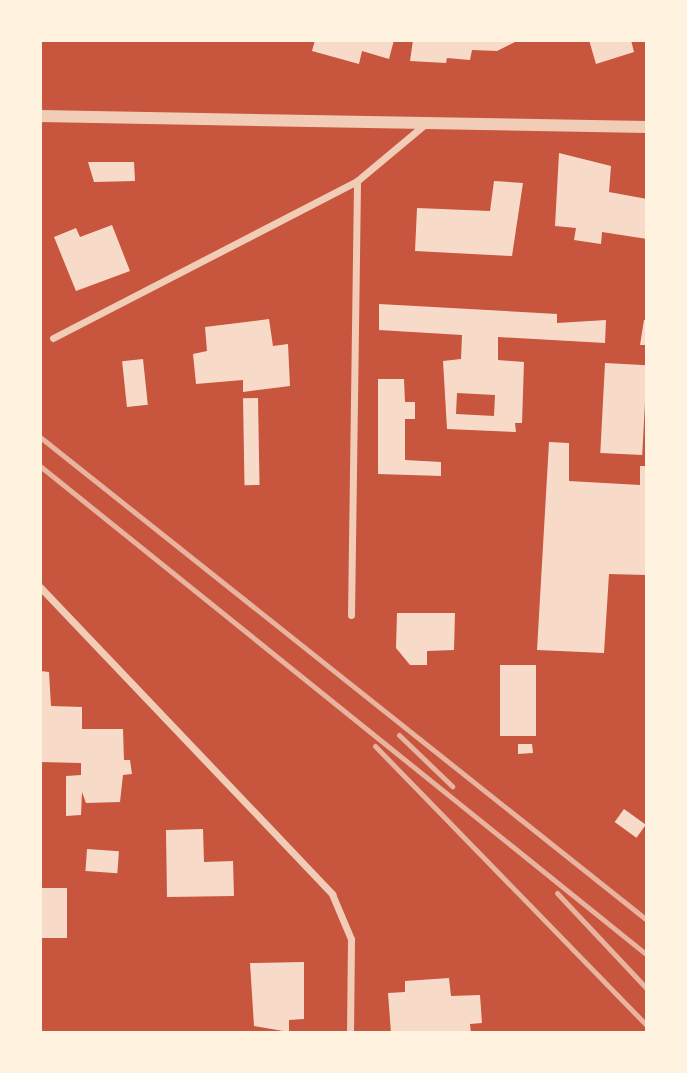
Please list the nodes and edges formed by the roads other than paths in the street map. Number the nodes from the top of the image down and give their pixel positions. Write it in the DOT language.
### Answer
graph roads {
  1 [pos="40,116"];
  2 [pos="427,122"];
  3 [pos="647,127"];
  4 [pos="357,181"];
  5 [pos="53,338"];
  6 [pos="40,587"];
  7 [pos="351,615"];
  8 [pos="350,1033"];
  1 -- 2 [label="street"];
  2 -- 3 [label="street"];
  2 -- 4 [label="street"];
  4 -- 5 [label="street"];
  4 -- 7 [label="street"];
  6 -- 8 [label="street"];
}
